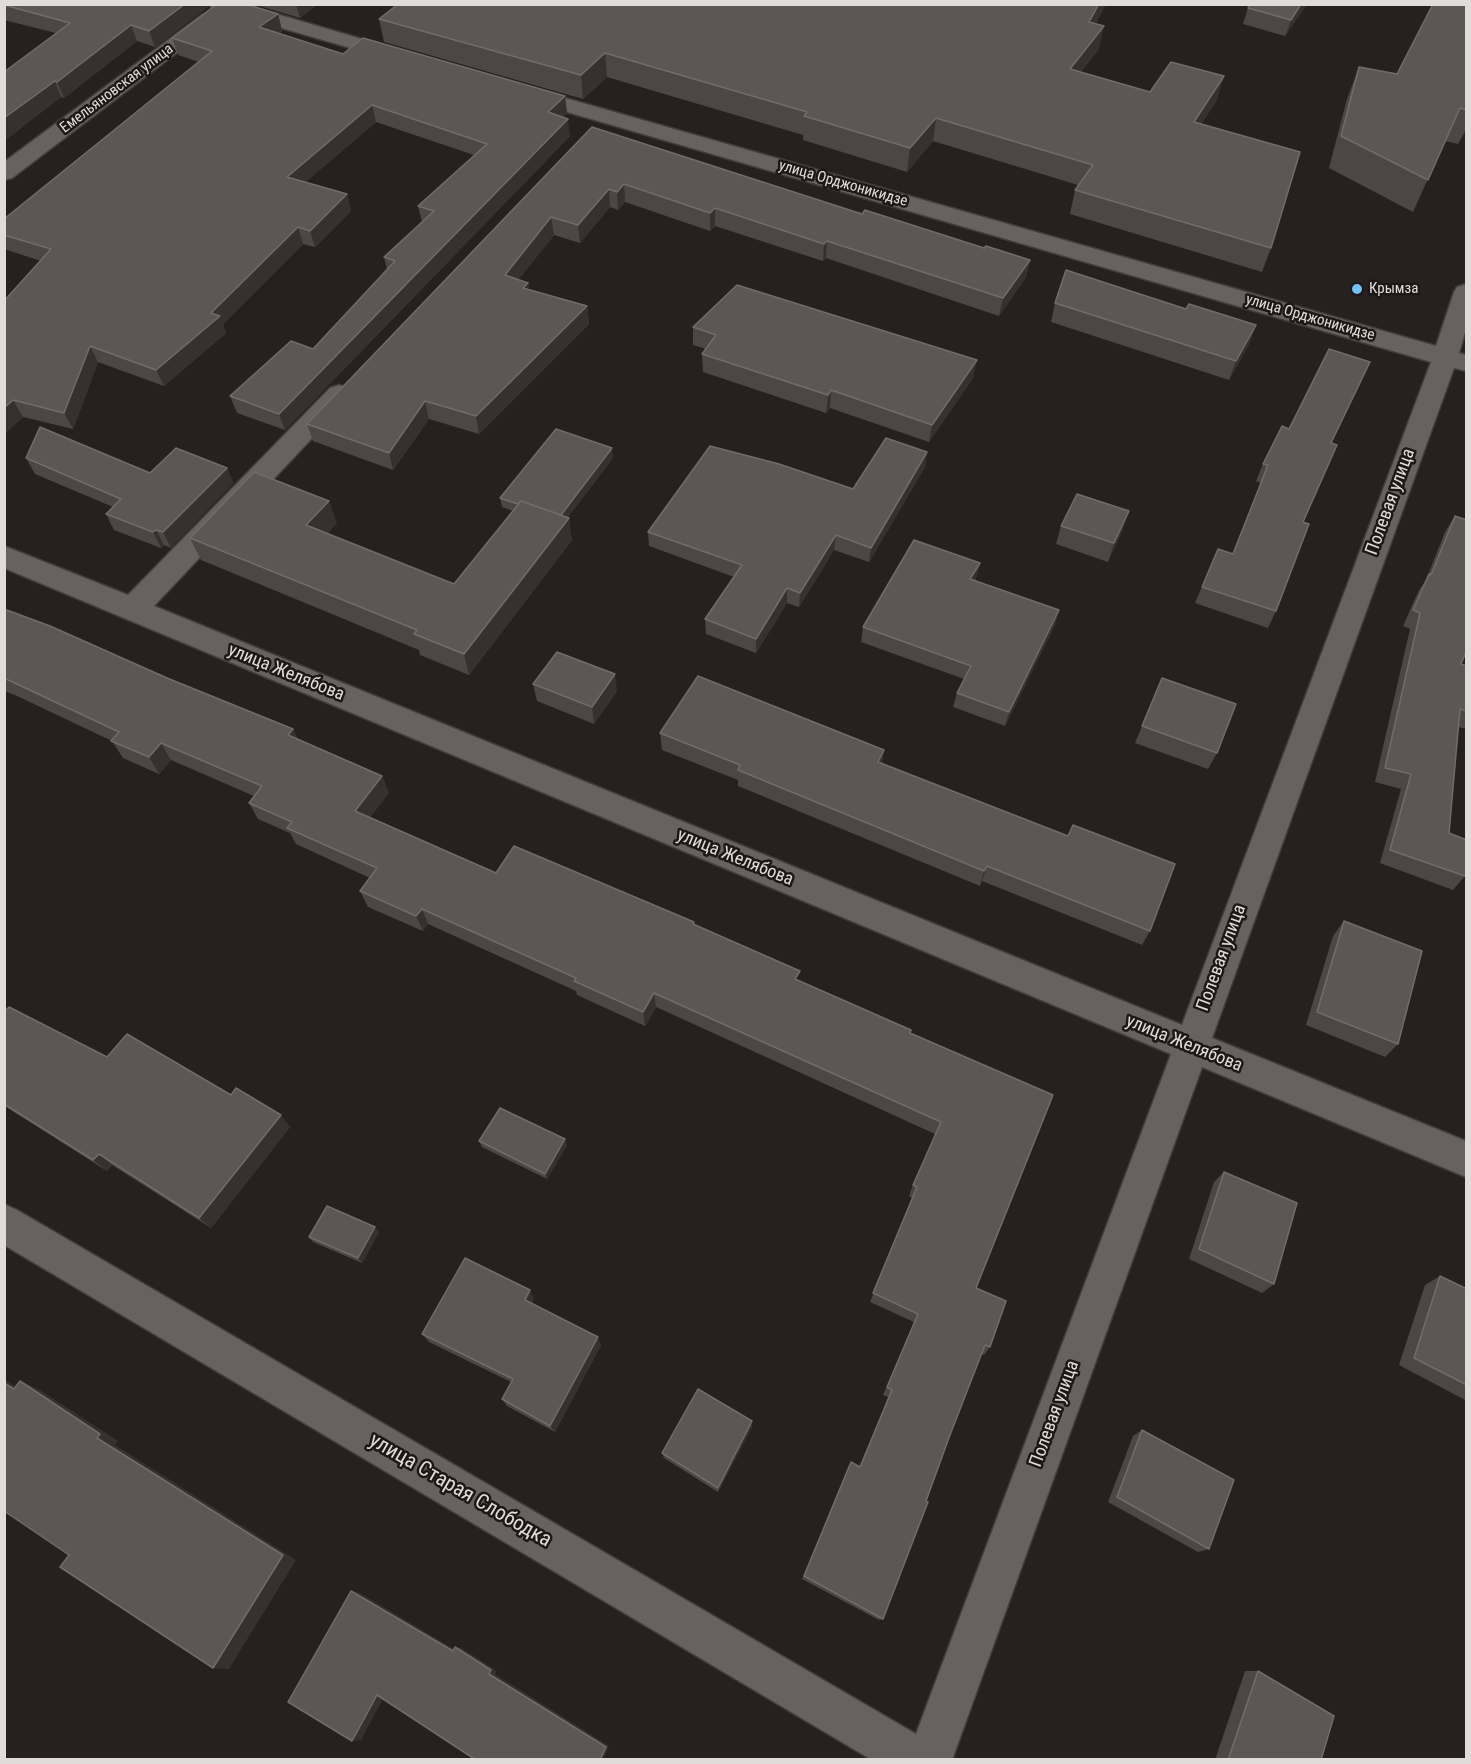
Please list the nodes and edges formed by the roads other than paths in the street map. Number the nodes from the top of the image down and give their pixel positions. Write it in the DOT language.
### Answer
graph roads {
  1 [pos="225,5"];
  2 [pos="422,63"];
  3 [pos="502,86"];
  4 [pos="4,173"];
  5 [pos="1467,292"];
  6 [pos="1456,360"];
  7 [pos="357,375"];
  8 [pos="4,556"];
  9 [pos="133,609"];
  10 [pos="1190,1046"];
  11 [pos="1467,1160"];
  12 [pos="4,1222"];
  13 [pos="916,1760"];
  14 [pos="929,1760"];
  1 -- 2 [label="street"];
  1 -- 4 [label="street, Емельяновская улица"];
  3 -- 6 [label="street, улица Орджоникидзе"];
  5 -- 6 [label="street, Полевая улица"];
  6 -- 10 [label="street, Полевая улица"];
  7 -- 9 [label="street"];
  8 -- 9 [label="street, улица Желябова"];
  9 -- 10 [label="street, улица Желябова"];
  10 -- 11 [label="street, улица Желябова"];
  10 -- 14 [label="street, Полевая улица"];
  12 -- 13 [label="street, улица Старая Слободка"];
}
